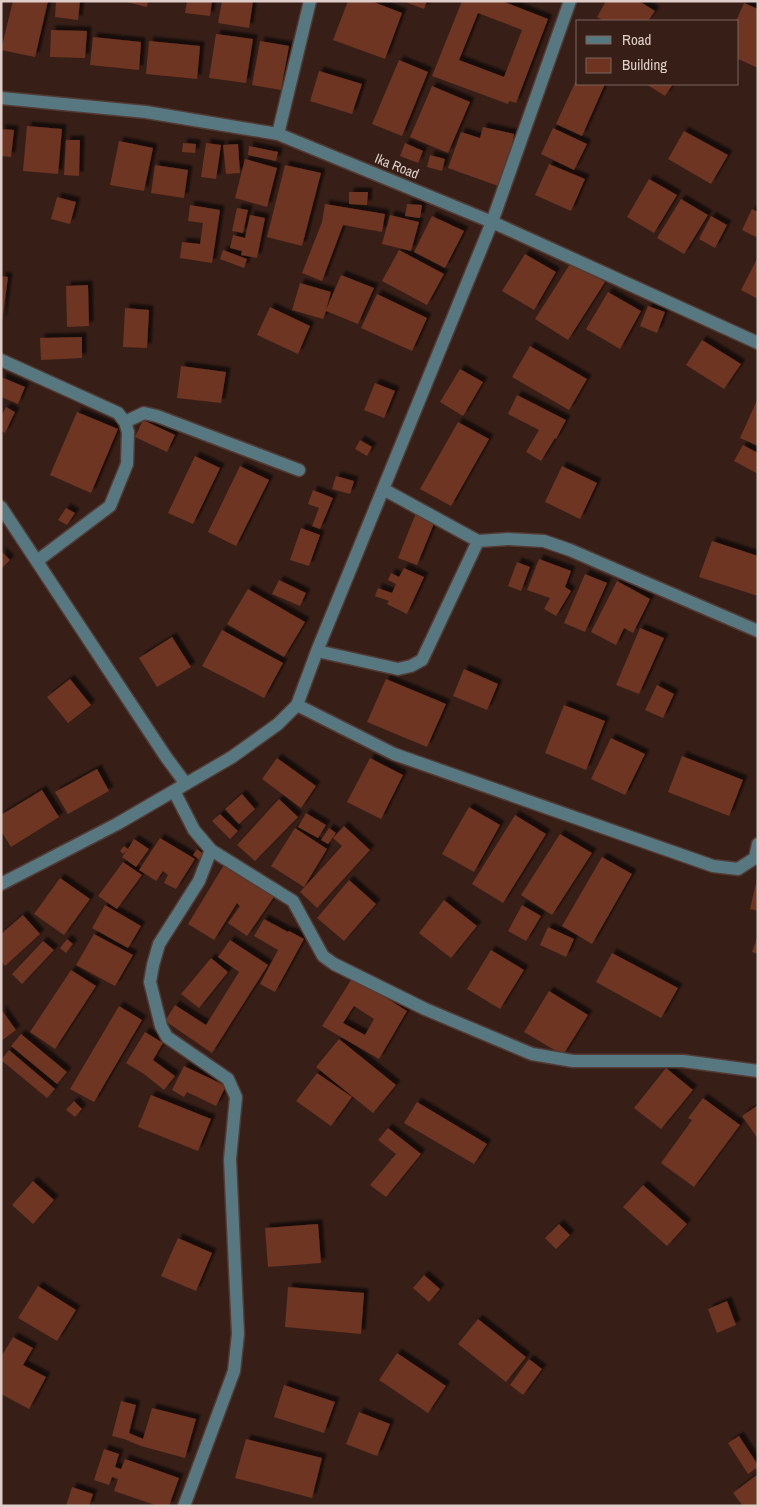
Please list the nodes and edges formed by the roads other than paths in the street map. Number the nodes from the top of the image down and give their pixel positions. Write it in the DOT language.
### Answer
graph roads {
  1 [pos="310,1"];
  2 [pos="570,1"];
  3 [pos="1,98"];
  4 [pos="278,134"];
  5 [pos="492,222"];
  6 [pos="758,342"];
  7 [pos="1,360"];
  8 [pos="125,422"];
  9 [pos="299,470"];
  10 [pos="383,489"];
  11 [pos="1,507"];
  12 [pos="478,541"];
  13 [pos="37,561"];
  14 [pos="758,631"];
  15 [pos="317,651"];
  16 [pos="297,705"];
  17 [pos="186,784"];
  18 [pos="174,790"];
  19 [pos="758,844"];
  20 [pos="211,850"];
  21 [pos="1,884"];
  22 [pos="758,1071"];
  23 [pos="184,1506"];
  1 -- 4 [label="street"];
  2 -- 5 [label="street"];
  3 -- 4 [label="street, Ika Road"];
  4 -- 5 [label="street, Ika Road"];
  5 -- 6 [label="street, Ika Road"];
  5 -- 10 [label="street"];
  7 -- 8 [label="street"];
  8 -- 9 [label="street"];
  8 -- 13 [label="street"];
  10 -- 12 [label="street"];
  10 -- 15 [label="street"];
  11 -- 13 [label="street"];
  12 -- 14 [label="street"];
  12 -- 15 [label="street"];
  13 -- 17 [label="street"];
  15 -- 16 [label="street"];
  16 -- 17 [label="street"];
  16 -- 19 [label="street"];
  17 -- 18 [label="street"];
  18 -- 20 [label="street"];
  18 -- 21 [label="street"];
  20 -- 22 [label="street"];
  20 -- 23 [label="street"];
}
